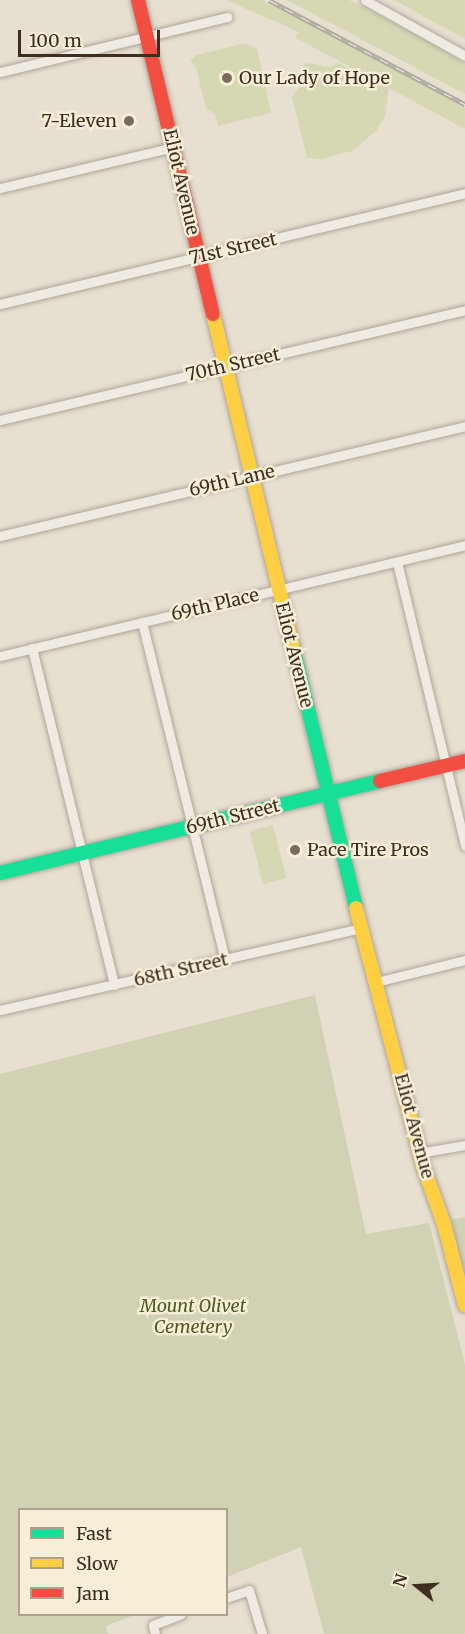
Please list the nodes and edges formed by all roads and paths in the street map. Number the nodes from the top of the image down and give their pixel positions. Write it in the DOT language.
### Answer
graph roads {
  1 [pos="138,0"];
  2 [pos="365,0"];
  3 [pos="227,17"];
  4 [pos="147,37"];
  5 [pos="465,56"];
  6 [pos="0,72"];
  7 [pos="173,147"];
  8 [pos="0,188"];
  9 [pos="465,193"];
  10 [pos="199,257"];
  11 [pos="0,304"];
  12 [pos="465,310"];
  13 [pos="225,367"];
  14 [pos="0,420"];
  15 [pos="465,426"];
  16 [pos="252,477"];
  17 [pos="0,536"];
  18 [pos="465,545"];
  19 [pos="397,562"];
  20 [pos="279,590"];
  21 [pos="142,622"];
  22 [pos="32,648"];
  23 [pos="0,656"];
  24 [pos="465,760"];
  25 [pos="446,766"];
  26 [pos="328,794"];
  27 [pos="191,828"];
  28 [pos="465,846"];
  29 [pos="82,854"];
  30 [pos="0,873"];
  31 [pos="361,928"];
  32 [pos="225,960"];
  33 [pos="465,960"];
  34 [pos="376,982"];
  35 [pos="114,985"];
  36 [pos="0,1008"];
  37 [pos="465,1145"];
  38 [pos="420,1153"];
  39 [pos="465,1305"];
  40 [pos="228,1597"];
  41 [pos="177,1616"];
  42 [pos="154,1629"];
  43 [pos="262,1634"];
  1 -- 4 [label="street, Eliot Avenue"];
  2 -- 5 [label="street"];
  3 -- 4 [label="street"];
  4 -- 6 [label="street"];
  4 -- 7 [label="street, Eliot Avenue"];
  7 -- 8 [label="street"];
  7 -- 10 [label="street, Eliot Avenue"];
  9 -- 10 [label="street, 71st Street"];
  10 -- 11 [label="street, 71st Street"];
  10 -- 13 [label="street, Eliot Avenue"];
  12 -- 13 [label="street, 70th Street"];
  13 -- 14 [label="street, 70th Street"];
  13 -- 16 [label="street, Eliot Avenue"];
  15 -- 16 [label="street, 69th Lane"];
  16 -- 17 [label="street, 69th Lane"];
  16 -- 20 [label="street, Eliot Avenue"];
  18 -- 19 [label="street, 69th Place"];
  19 -- 20 [label="street, 69th Place"];
  19 -- 25 [label="street"];
  20 -- 21 [label="street, 69th Place"];
  20 -- 26 [label="street, Eliot Avenue"];
  21 -- 22 [label="street, 69th Place"];
  21 -- 27 [label="street"];
  22 -- 23 [label="street, 69th Place"];
  22 -- 29 [label="street"];
  24 -- 25 [label="street, 69th Street"];
  25 -- 26 [label="street, 69th Street"];
  25 -- 28 [label="street"];
  26 -- 27 [label="street, 69th Street"];
  26 -- 31 [label="street, Eliot Avenue"];
  27 -- 29 [label="street, 69th Street"];
  27 -- 32 [label="street"];
  29 -- 30 [label="street, 69th Street"];
  29 -- 35 [label="street"];
  31 -- 32 [label="street, 68th Street"];
  31 -- 34 [label="street, Eliot Avenue"];
  32 -- 35 [label="street, 68th Street"];
  33 -- 34 [label="street"];
  34 -- 38 [label="street, Eliot Avenue"];
  35 -- 36 [label="street, 68th Street"];
  37 -- 38 [label="street"];
  38 -- 39 [label="street, Eliot Avenue"];
  40 -- 43 [label="street"];
  41 -- 42 [label="street"];
}
